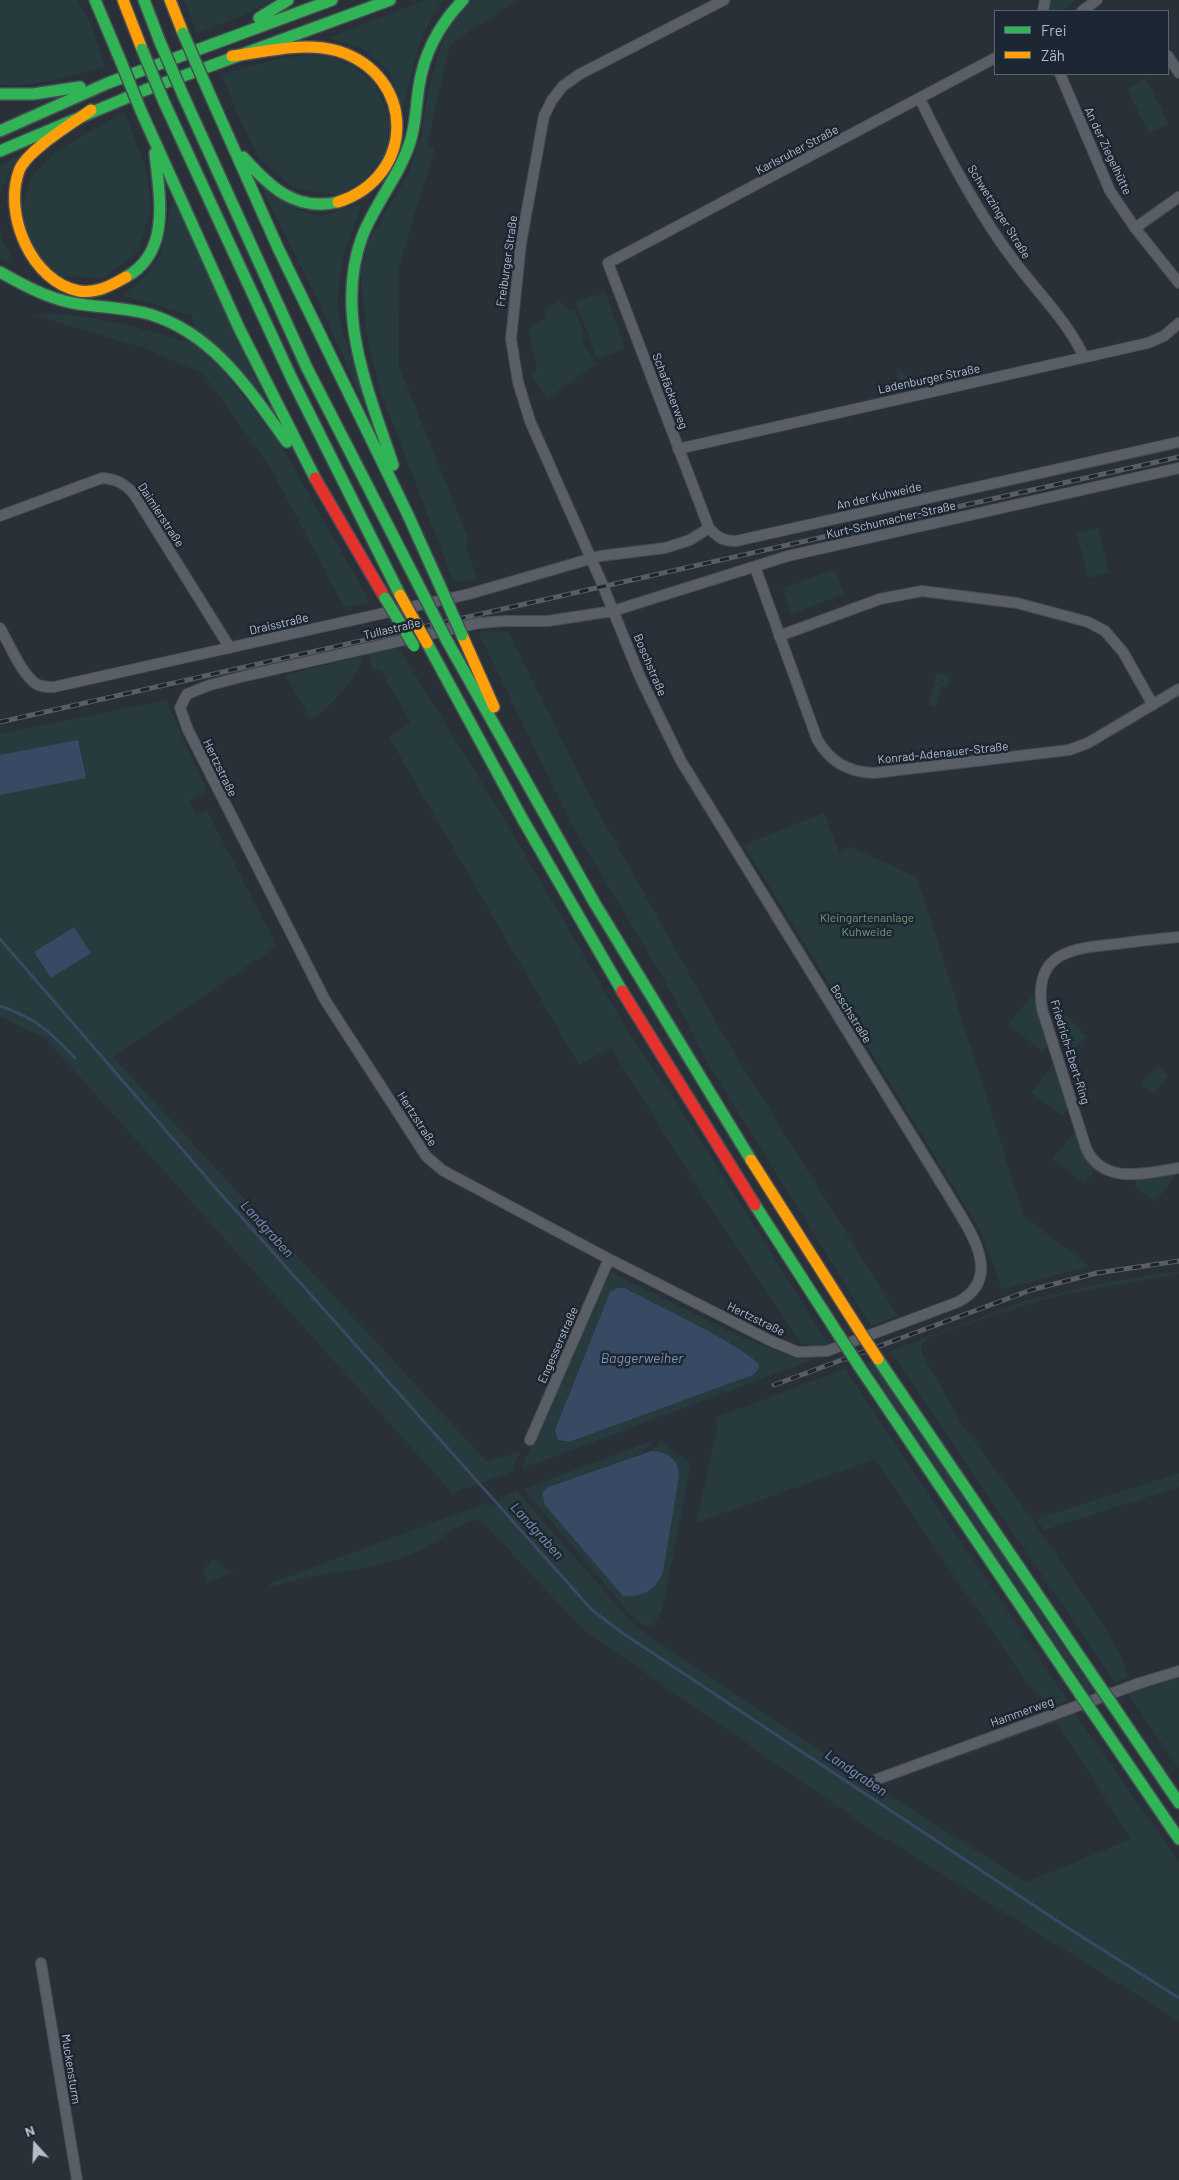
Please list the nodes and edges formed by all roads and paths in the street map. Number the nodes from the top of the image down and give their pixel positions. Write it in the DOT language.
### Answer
graph roads {
  1 [pos="95,0"];
  2 [pos="123,0"];
  3 [pos="144,0"];
  4 [pos="288,0"];
  5 [pos="332,0"];
  6 [pos="390,0"];
  7 [pos="463,0"];
  8 [pos="724,0"];
  9 [pos="1097,0"];
  10 [pos="171,2"];
  11 [pos="1083,10"];
  12 [pos="232,35"];
  13 [pos="232,56"];
  14 [pos="1169,58"];
  15 [pos="994,59"];
  16 [pos="1179,73"];
  17 [pos="1060,75"];
  18 [pos="108,83"];
  19 [pos="0,94"];
  20 [pos="920,99"];
  21 [pos="91,110"];
  22 [pos="0,131"];
  23 [pos="153,137"];
  24 [pos="232,145"];
  25 [pos="0,151"];
  26 [pos="1179,198"];
  27 [pos="1135,228"];
  28 [pos="8,232"];
  29 [pos="15,250"];
  30 [pos="608,262"];
  31 [pos="0,272"];
  32 [pos="1179,282"];
  33 [pos="1179,323"];
  34 [pos="1084,357"];
  35 [pos="1179,442"];
  36 [pos="678,449"];
  37 [pos="1179,468"];
  38 [pos="329,501"];
  39 [pos="0,516"];
  40 [pos="408,516"];
  41 [pos="709,528"];
  42 [pos="590,559"];
  43 [pos="755,567"];
  44 [pos="613,610"];
  45 [pos="0,628"];
  46 [pos="779,636"];
  47 [pos="230,648"];
  48 [pos="1179,689"];
  49 [pos="183,698"];
  50 [pos="1153,705"];
  51 [pos="475,736"];
  52 [pos="523,779"];
  53 [pos="1179,936"];
  54 [pos="1179,1168"];
  55 [pos="609,1259"];
  56 [pos="827,1351"];
  57 [pos="530,1440"];
  58 [pos="1179,1671"];
  59 [pos="875,1780"];
  60 [pos="1179,1803"];
  61 [pos="1179,1839"];
  62 [pos="41,1963"];
  63 [pos="77,2180"];
  1 -- 23 [label="highway, bridge"];
  2 -- 51 [label="highway, bridge"];
  3 -- 52 [label="highway, bridge"];
  4 -- 12 [label="highway"];
  5 -- 12 [label="highway"];
  6 -- 13 [label="highway"];
  7 -- 40 [label="highway"];
  8 -- 42 [label="street, Freiburger Straße"];
  9 -- 11 [label="street"];
  10 -- 24 [label="highway, bridge"];
  12 -- 18 [label="highway"];
  13 -- 21 [label="highway"];
  13 -- 24 [label="highway"];
  14 -- 16 [label="street"];
  15 -- 20 [label="street, Karlsruher Straße"];
  17 -- 27 [label="street, An der Ziegelhütte"];
  18 -- 19 [label="highway"];
  18 -- 22 [label="highway"];
  20 -- 30 [label="street, Karlsruher Straße"];
  20 -- 34 [label="street, Schwetzinger Straße"];
  21 -- 25 [label="highway"];
  21 -- 28 [label="highway"];
  23 -- 29 [label="highway"];
  23 -- 38 [label="highway"];
  24 -- 40 [label="highway"];
  26 -- 27 [label="street"];
  27 -- 32 [label="street, An der Ziegelhütte"];
  30 -- 36 [label="street, Schafäckerweg"];
  31 -- 38 [label="highway"];
  33 -- 34 [label="street, Ladenburger Straße"];
  34 -- 36 [label="street, Ladenburger Straße"];
  35 -- 41 [label="street, An der Kuhweide"];
  36 -- 41 [label="street, Schafäckerweg"];
  37 -- 43 [label="street, Kurt-Schumacher-Straße"];
  38 -- 51 [label="highway, bridge"];
  39 -- 47 [label="street, Daimlerstraße"];
  40 -- 52 [label="highway, bridge"];
  41 -- 42 [label="street"];
  42 -- 44 [label="street, Freiburger Straße"];
  42 -- 47 [label="street, Draisstraße"];
  43 -- 44 [label="street, Kurt-Schumacher-Straße"];
  43 -- 46 [label="street, Konrad-Adenauer-Straße"];
  44 -- 49 [label="street, Tullastraße"];
  44 -- 56 [label="street, Boschstraße"];
  45 -- 47 [label="street, Draisstraße"];
  46 -- 50 [label="street"];
  46 -- 50 [label="street, Konrad-Adenauer-Straße"];
  48 -- 50 [label="street, Konrad-Adenauer-Straße"];
  49 -- 55 [label="street, Hertzstraße"];
  51 -- 61 [label="highway, bridge"];
  52 -- 60 [label="highway, bridge"];
  53 -- 54 [label="street, Friedrich-Ebert-Ring"];
  55 -- 56 [label="street, Hertzstraße"];
  55 -- 57 [label="street, Engesserstraße"];
  58 -- 59 [label="street, Hammerweg"];
  62 -- 63 [label="street, Muckensturm"];
}
